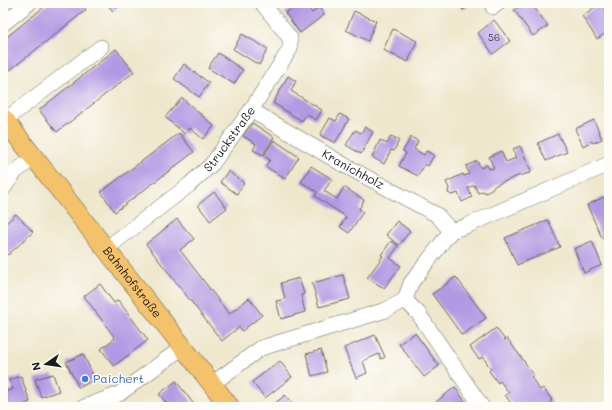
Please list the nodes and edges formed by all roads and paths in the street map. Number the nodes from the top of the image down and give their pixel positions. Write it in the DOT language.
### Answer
graph roads {
  1 [pos="29,3"];
  2 [pos="262,3"];
  3 [pos="3,24"];
  4 [pos="101,47"];
  5 [pos="251,110"];
  6 [pos="4,119"];
  7 [pos="33,158"];
  8 [pos="609,164"];
  9 [pos="3,189"];
  10 [pos="451,231"];
  11 [pos="107,248"];
  12 [pos="405,300"];
  13 [pos="183,347"];
  14 [pos="212,384"];
  15 [pos="84,407"];
  16 [pos="230,407"];
  17 [pos="482,407"];
  1 -- 3 [label="street"];
  2 -- 5 [label="street, Struckstraße"];
  4 -- 6 [label="street"];
  5 -- 10 [label="street, Kranichholz"];
  5 -- 11 [label="street, Struckstraße"];
  6 -- 7 [label="main road, Bahnhofstraße"];
  7 -- 9 [label="street"];
  7 -- 11 [label="main road, Bahnhofstraße"];
  8 -- 10 [label="street"];
  10 -- 12 [label="street"];
  11 -- 13 [label="main road, Bahnhofstraße"];
  12 -- 14 [label="street"];
  12 -- 17 [label="street"];
  13 -- 14 [label="main road, Bahnhofstraße"];
  13 -- 15 [label="street"];
  14 -- 16 [label="main road, Bahnhofstraße"];
}
